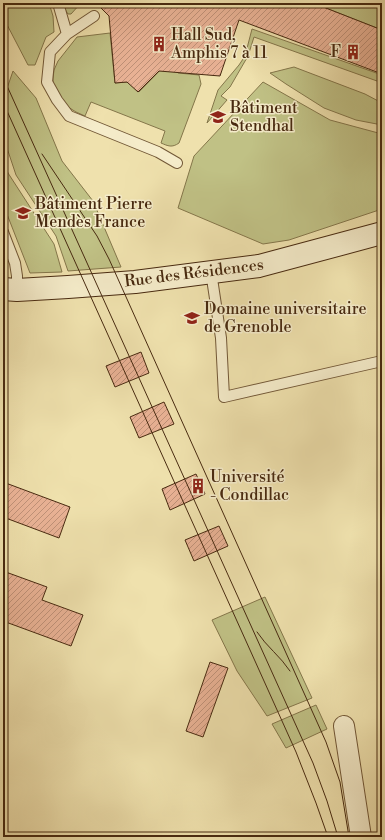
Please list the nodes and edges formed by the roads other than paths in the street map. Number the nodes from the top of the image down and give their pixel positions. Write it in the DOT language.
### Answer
graph roads {
  1 [pos="58,3"];
  2 [pos="94,16"];
  3 [pos="67,34"];
  4 [pos="177,163"];
  5 [pos="3,232"];
  6 [pos="381,237"];
  7 [pos="211,272"];
  8 [pos="10,289"];
  9 [pos="382,361"];
  10 [pos="344,726"];
  11 [pos="361,837"];
  1 -- 3 [label="lane"];
  2 -- 3 [label="lane"];
  3 -- 4 [label="lane"];
  5 -- 8 [label="lane"];
  6 -- 7 [label="street, Rue des Résidences"];
  7 -- 8 [label="street, Rue des Résidences"];
  7 -- 9 [label="lane"];
  10 -- 11 [label="street"];
}
